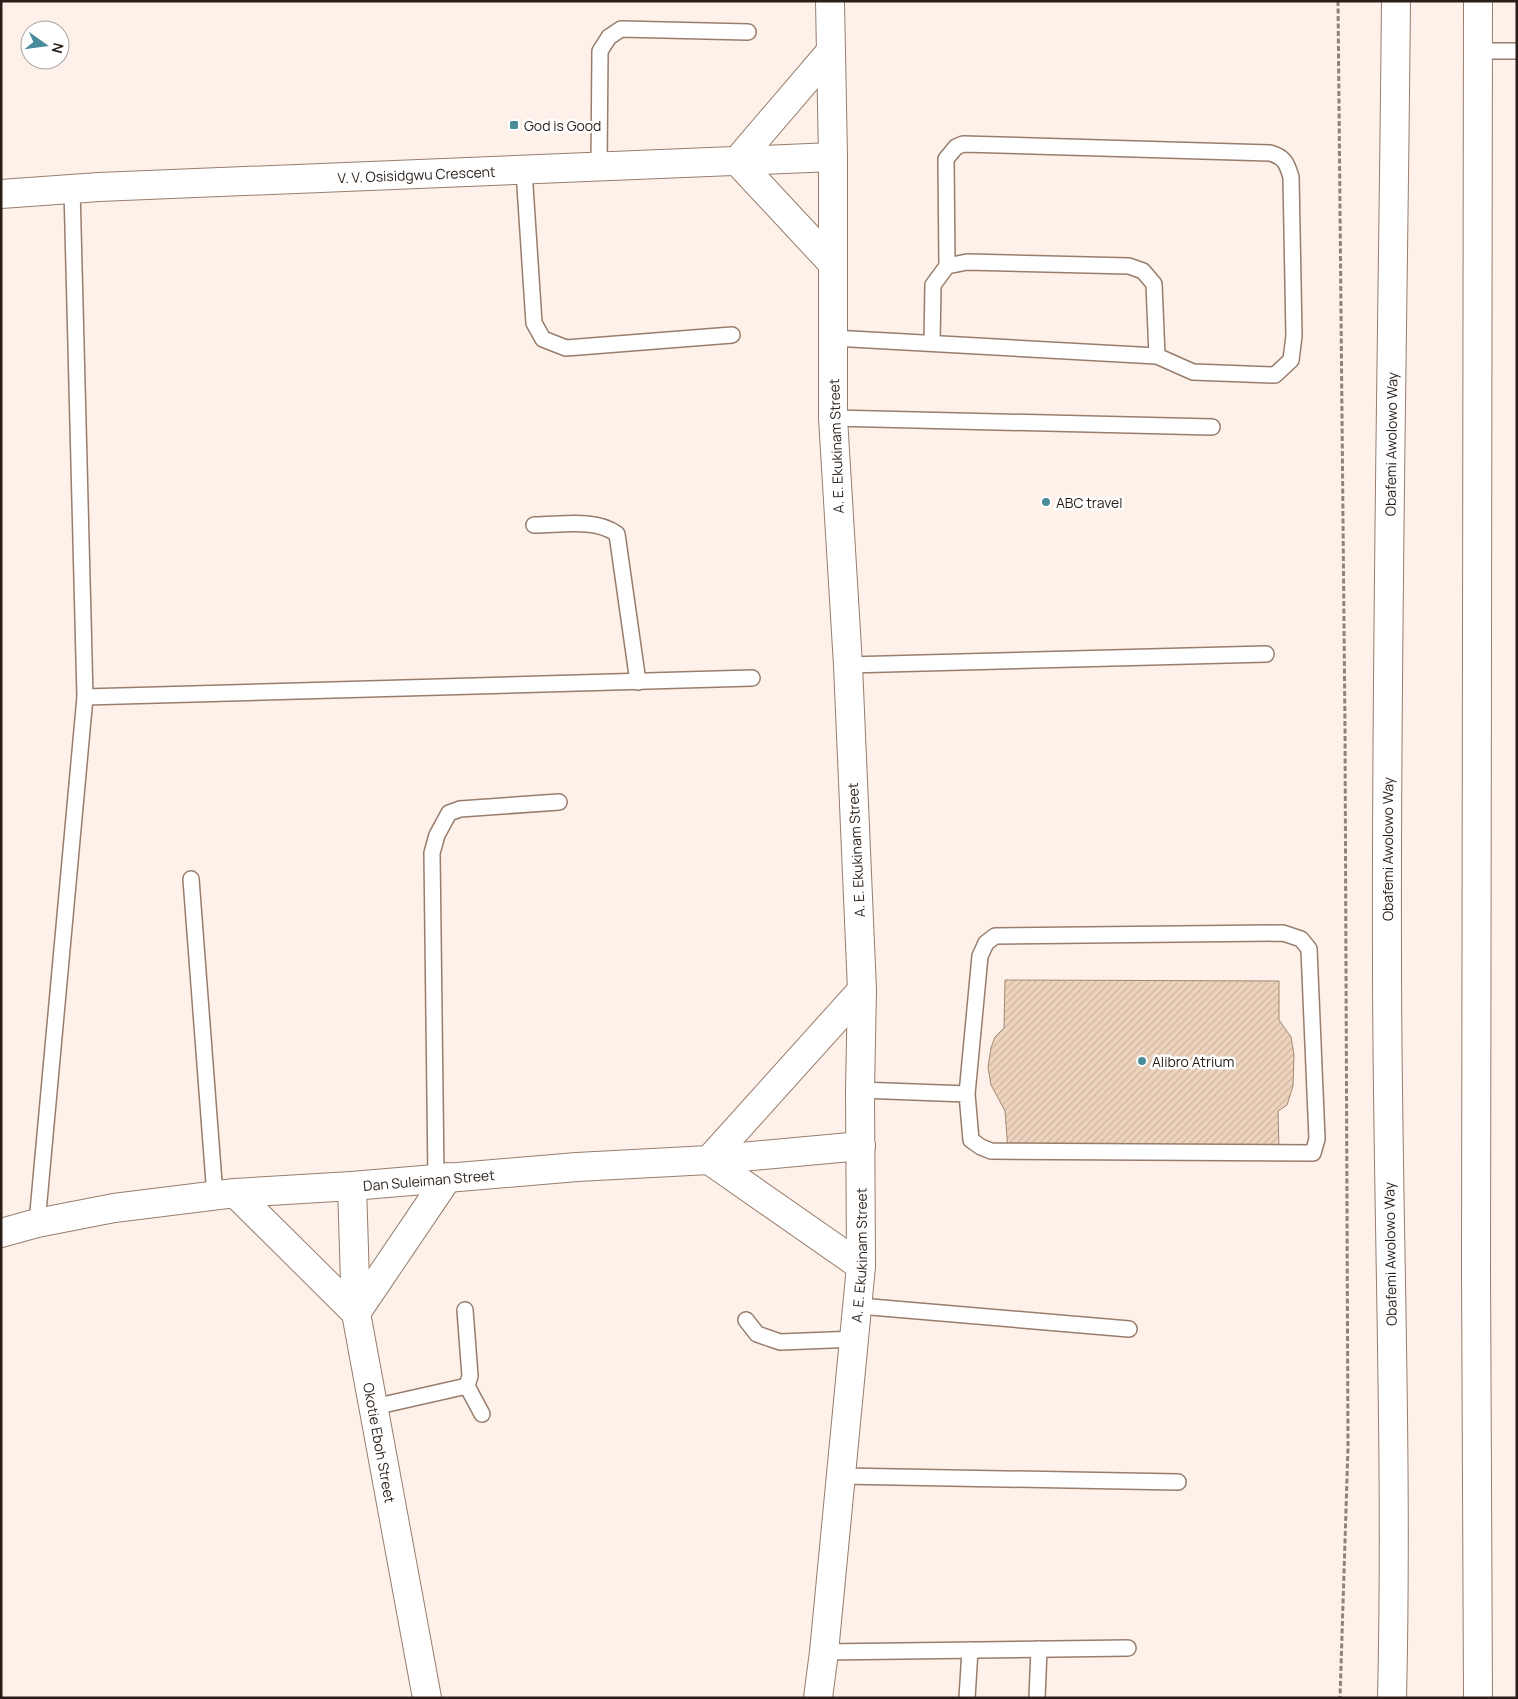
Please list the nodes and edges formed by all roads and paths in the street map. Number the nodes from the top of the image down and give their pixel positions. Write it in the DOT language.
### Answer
graph roads {
  1 [pos="830,1"];
  2 [pos="1338,1"];
  3 [pos="1396,1"];
  4 [pos="1482,8"];
  5 [pos="748,32"];
  6 [pos="831,51"];
  7 [pos="1477,51"];
  8 [pos="1517,51"];
  9 [pos="833,157"];
  10 [pos="736,161"];
  11 [pos="600,167"];
  12 [pos="524,171"];
  13 [pos="72,189"];
  14 [pos="1,194"];
  15 [pos="833,264"];
  16 [pos="947,266"];
  17 [pos="732,336"];
  18 [pos="833,338"];
  19 [pos="932,343"];
  20 [pos="1157,356"];
  21 [pos="833,418"];
  22 [pos="1212,427"];
  23 [pos="534,525"];
  24 [pos="1266,654"];
  25 [pos="848,665"];
  26 [pos="752,678"];
  27 [pos="638,682"];
  28 [pos="85,697"];
  29 [pos="559,802"];
  30 [pos="191,879"];
  31 [pos="862,990"];
  32 [pos="860,1090"];
  33 [pos="967,1094"];
  34 [pos="861,1146"];
  35 [pos="709,1160"];
  36 [pos="442,1177"];
  37 [pos="352,1186"];
  38 [pos="225,1194"];
  39 [pos="37,1223"];
  40 [pos="1,1233"];
  41 [pos="862,1266"];
  42 [pos="859,1306"];
  43 [pos="465,1310"];
  44 [pos="356,1314"];
  45 [pos="746,1320"];
  46 [pos="1129,1329"];
  47 [pos="856,1340"];
  48 [pos="467,1386"];
  49 [pos="374,1407"];
  50 [pos="482,1414"];
  51 [pos="842,1476"];
  52 [pos="1178,1482"];
  53 [pos="1128,1648"];
  54 [pos="1039,1649"];
  55 [pos="970,1650"];
  56 [pos="824,1652"];
  57 [pos="425,1686"];
  58 [pos="405,1698"];
  59 [pos="818,1698"];
  60 [pos="967,1698"];
  61 [pos="1037,1698"];
  62 [pos="1340,1698"];
  63 [pos="1392,1698"];
  64 [pos="1478,1698"];
  1 -- 6 [label="street, A. E. Ekukinam Street"];
  2 -- 62 [label="path"];
  3 -- 63 [label="street, Obafemi Awolowo Way"];
  4 -- 7 [label="street"];
  5 -- 11 [label="lane"];
  6 -- 9 [label="street, A. E. Ekukinam Street"];
  6 -- 10 [label="street"];
  7 -- 8 [label="lane"];
  7 -- 64 [label="street"];
  9 -- 10 [label="street, V. V. Osisidgwu Crescent"];
  9 -- 15 [label="street, A. E. Ekukinam Street"];
  10 -- 11 [label="street, V. V. Osisidgwu Crescent"];
  10 -- 15 [label="street"];
  11 -- 12 [label="street, V. V. Osisidgwu Crescent"];
  12 -- 13 [label="street, V. V. Osisidgwu Crescent"];
  12 -- 17 [label="lane"];
  13 -- 14 [label="street, V. V. Osisidgwu Crescent"];
  13 -- 28 [label="lane"];
  15 -- 18 [label="street, A. E. Ekukinam Street"];
  16 -- 19 [label="lane"];
  16 -- 20 [label="lane"];
  16 -- 20 [label="lane"];
  18 -- 19 [label="lane"];
  18 -- 21 [label="street, A. E. Ekukinam Street"];
  19 -- 20 [label="lane"];
  21 -- 22 [label="lane"];
  21 -- 25 [label="street, A. E. Ekukinam Street"];
  23 -- 27 [label="lane"];
  24 -- 25 [label="lane"];
  25 -- 31 [label="street, A. E. Ekukinam Street"];
  26 -- 27 [label="lane"];
  27 -- 28 [label="lane"];
  28 -- 39 [label="lane"];
  29 -- 36 [label="lane"];
  30 -- 38 [label="lane"];
  31 -- 32 [label="street, A. E. Ekukinam Street"];
  31 -- 35 [label="street"];
  32 -- 33 [label="lane"];
  32 -- 34 [label="street, A. E. Ekukinam Street"];
  33 -- 33 [label="lane"];
  34 -- 35 [label="street, Dan Suleiman Street"];
  34 -- 41 [label="street, A. E. Ekukinam Street"];
  35 -- 36 [label="street, Dan Suleiman Street"];
  35 -- 41 [label="street"];
  36 -- 37 [label="street, Dan Suleiman Street"];
  36 -- 44 [label="street"];
  37 -- 38 [label="street, Dan Suleiman Street"];
  37 -- 44 [label="street, Okotie Eboh Street"];
  38 -- 39 [label="street, Dan Suleiman Street"];
  38 -- 44 [label="street"];
  39 -- 40 [label="street, Dan Suleiman Street"];
  41 -- 42 [label="street, A. E. Ekukinam Street"];
  42 -- 46 [label="lane"];
  42 -- 47 [label="street, A. E. Ekukinam Street"];
  43 -- 48 [label="lane"];
  44 -- 49 [label="street, Okotie Eboh Street"];
  45 -- 47 [label="lane"];
  47 -- 51 [label="street, A. E. Ekukinam Street"];
  48 -- 49 [label="lane"];
  48 -- 50 [label="lane"];
  49 -- 57 [label="street, Okotie Eboh Street"];
  51 -- 52 [label="lane"];
  51 -- 56 [label="street, A. E. Ekukinam Street"];
  53 -- 54 [label="lane"];
  54 -- 55 [label="lane"];
  54 -- 61 [label="lane"];
  55 -- 56 [label="lane"];
  55 -- 60 [label="lane"];
  56 -- 59 [label="street, A. E. Ekukinam Street"];
  57 -- 58 [label="street"];
}
